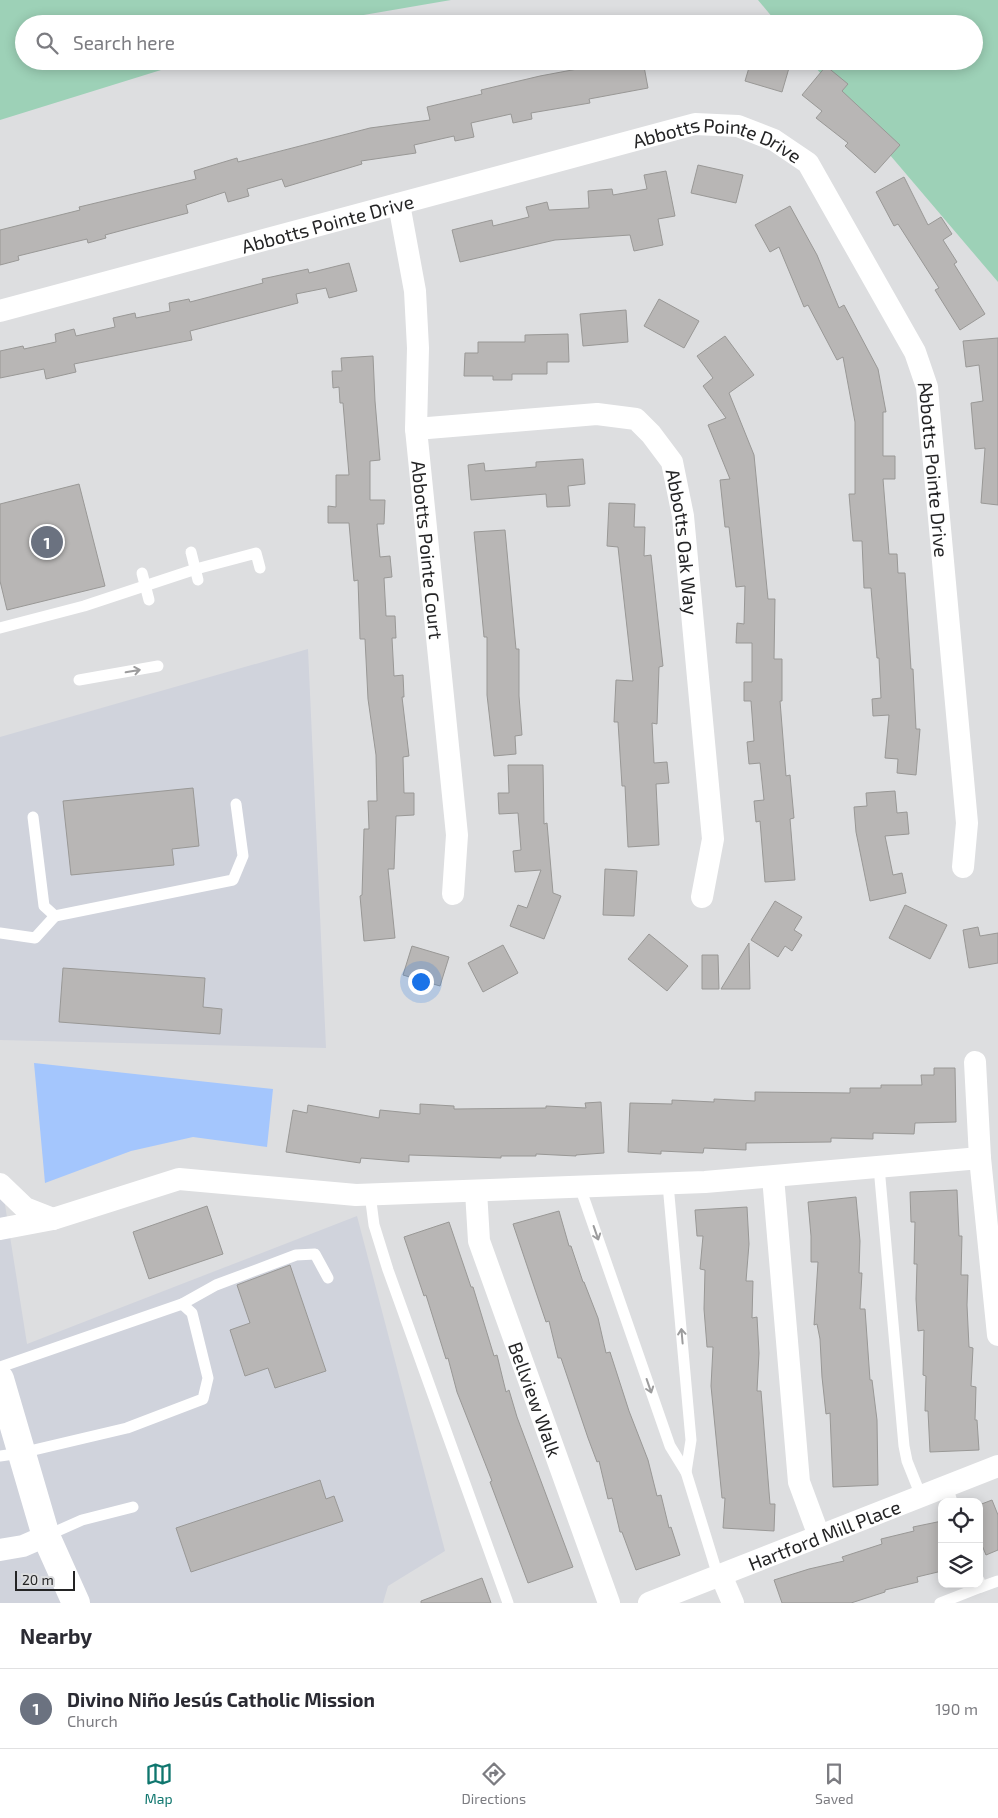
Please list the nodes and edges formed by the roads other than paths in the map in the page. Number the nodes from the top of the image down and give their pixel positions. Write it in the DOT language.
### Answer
graph roads {
  1 [pos="399,204"];
  2 [pos="0,310"];
  3 [pos="416,429"];
  4 [pos="191,552"];
  5 [pos="260,568"];
  6 [pos="142,573"];
  7 [pos="197,575"];
  8 [pos="145,585"];
  9 [pos="149,600"];
  10 [pos="0,628"];
  11 [pos="158,666"];
  12 [pos="79,680"];
  13 [pos="236,804"];
  14 [pos="33,817"];
  15 [pos="963,867"];
  16 [pos="453,894"];
  17 [pos="702,897"];
  18 [pos="55,916"];
  19 [pos="0,933"];
  20 [pos="975,1062"];
  21 [pos="980,1158"];
  22 [pos="879,1167"];
  23 [pos="773,1177"];
  24 [pos="0,1184"];
  25 [pos="668,1184"];
  26 [pos="580,1187"];
  27 [pos="476,1191"];
  28 [pos="370,1194"];
  29 [pos="53,1219"];
  30 [pos="0,1229"];
  31 [pos="328,1278"];
  32 [pos="182,1304"];
  33 [pos="998,1334"];
  34 [pos="0,1367"];
  35 [pos="0,1379"];
  36 [pos="10,1455"];
  37 [pos="998,1466"];
  38 [pos="686,1472"];
  39 [pos="950,1494"];
  40 [pos="921,1496"];
  41 [pos="133,1507"];
  42 [pos="46,1536"];
  43 [pos="819,1536"];
  44 [pos="0,1550"];
  45 [pos="719,1576"];
  46 [pos="998,1581"];
  47 [pos="983,1583"];
  48 [pos="970,1588"];
  49 [pos="76,1603"];
  50 [pos="508,1603"];
  51 [pos="609,1603"];
  52 [pos="649,1603"];
  53 [pos="733,1603"];
  54 [pos="940,1603"];
  1 -- 2 [label="street, Abbotts Pointe Drive"];
  1 -- 3 [label="street, Abbotts Pointe Court"];
  1 -- 15 [label="street, Abbotts Pointe Drive"];
  3 -- 16 [label="street, Abbotts Pointe Court"];
  3 -- 17 [label="street, Abbotts Oak Way"];
  4 -- 7 [label="lane"];
  5 -- 7 [label="lane"];
  6 -- 8 [label="lane"];
  7 -- 8 [label="lane"];
  8 -- 9 [label="lane"];
  8 -- 10 [label="lane"];
  12 -- 11 [label="lane, one-way"];
  13 -- 18 [label="lane"];
  14 -- 18 [label="lane"];
  18 -- 19 [label="lane"];
  20 -- 21 [label="street"];
  21 -- 22 [label="street"];
  21 -- 33 [label="street"];
  22 -- 23 [label="street"];
  22 -- 40 [label="lane"];
  23 -- 25 [label="street"];
  23 -- 43 [label="street"];
  24 -- 29 [label="street"];
  25 -- 26 [label="street"];
  38 -- 25 [label="lane, one-way"];
  26 -- 27 [label="street"];
  26 -- 38 [label="lane, one-way"];
  27 -- 28 [label="street"];
  27 -- 51 [label="street, Bellview Walk"];
  28 -- 29 [label="street"];
  28 -- 50 [label="lane"];
  29 -- 30 [label="street"];
  31 -- 32 [label="lane"];
  32 -- 34 [label="lane"];
  32 -- 36 [label="lane"];
  35 -- 36 [label="main road"];
  36 -- 42 [label="main road"];
  37 -- 39 [label="street, Hartford Mill Place"];
  38 -- 45 [label="lane"];
  39 -- 40 [label="street, Hartford Mill Place"];
  40 -- 43 [label="street, Hartford Mill Place"];
  41 -- 42 [label="lane"];
  42 -- 44 [label="street"];
  42 -- 49 [label="main road"];
  43 -- 45 [label="street, Hartford Mill Place"];
  45 -- 52 [label="street, Hartford Mill Place"];
  45 -- 53 [label="street"];
  46 -- 47 [label="lane"];
  48 -- 54 [label="lane"];
}
